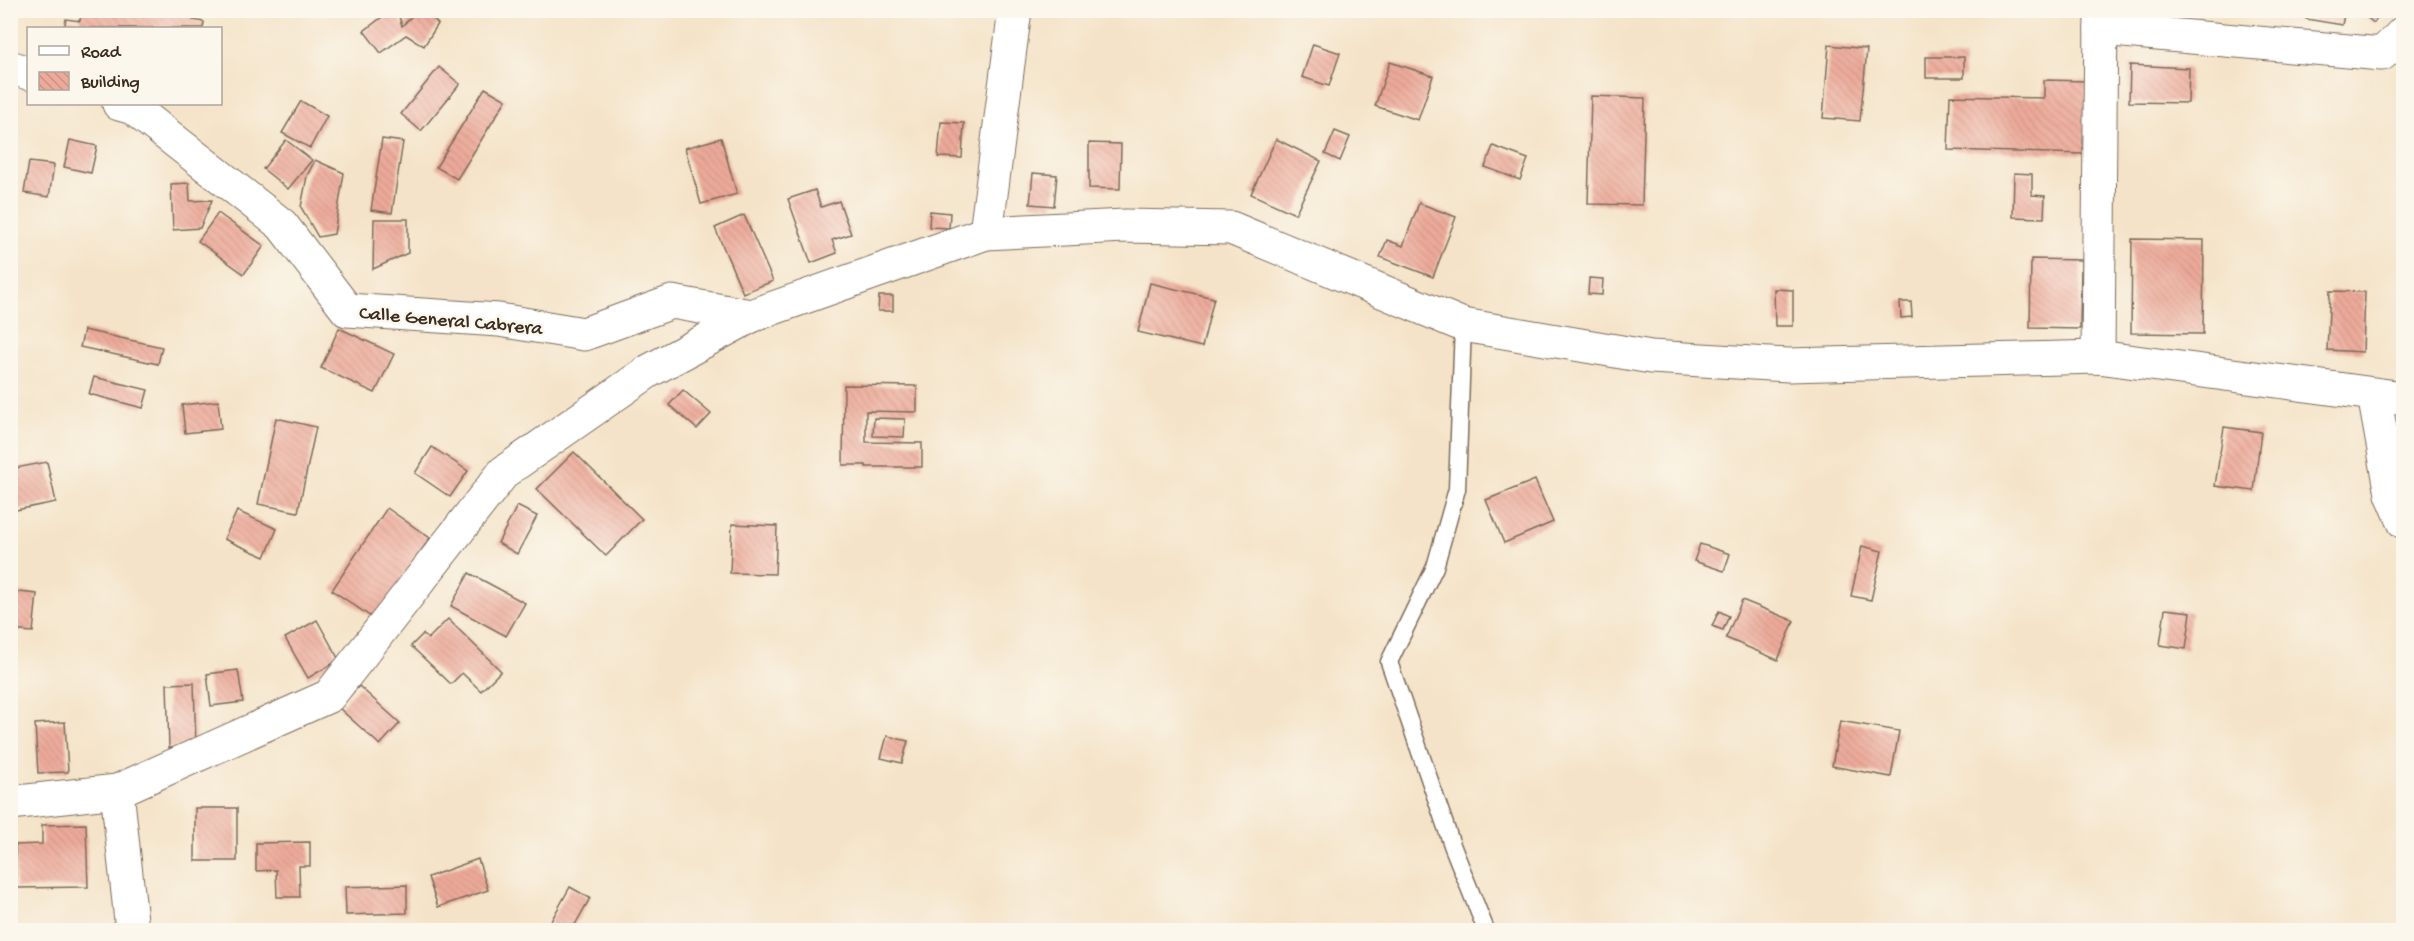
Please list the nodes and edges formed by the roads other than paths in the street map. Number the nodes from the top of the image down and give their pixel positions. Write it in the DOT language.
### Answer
graph roads {
  1 [pos="1015,10"];
  2 [pos="2101,20"];
  3 [pos="2403,32"];
  4 [pos="10,67"];
  5 [pos="27,72"];
  6 [pos="122,105"];
  7 [pos="986,233"];
  8 [pos="751,316"];
  9 [pos="1463,325"];
  10 [pos="2098,357"];
  11 [pos="2389,397"];
  12 [pos="2403,522"];
  13 [pos="117,791"];
  14 [pos="10,803"];
  15 [pos="132,930"];
  16 [pos="1486,930"];
  1 -- 7 [label="street"];
  2 -- 3 [label="street"];
  2 -- 10 [label="street"];
  4 -- 5 [label="street"];
  6 -- 8 [label="street, Calle General Cabrera"];
  7 -- 8 [label="street"];
  7 -- 9 [label="street"];
  8 -- 13 [label="street"];
  9 -- 10 [label="street"];
  9 -- 16 [label="lane"];
  10 -- 11 [label="street"];
  11 -- 12 [label="street"];
  13 -- 14 [label="street"];
  13 -- 15 [label="street"];
}
